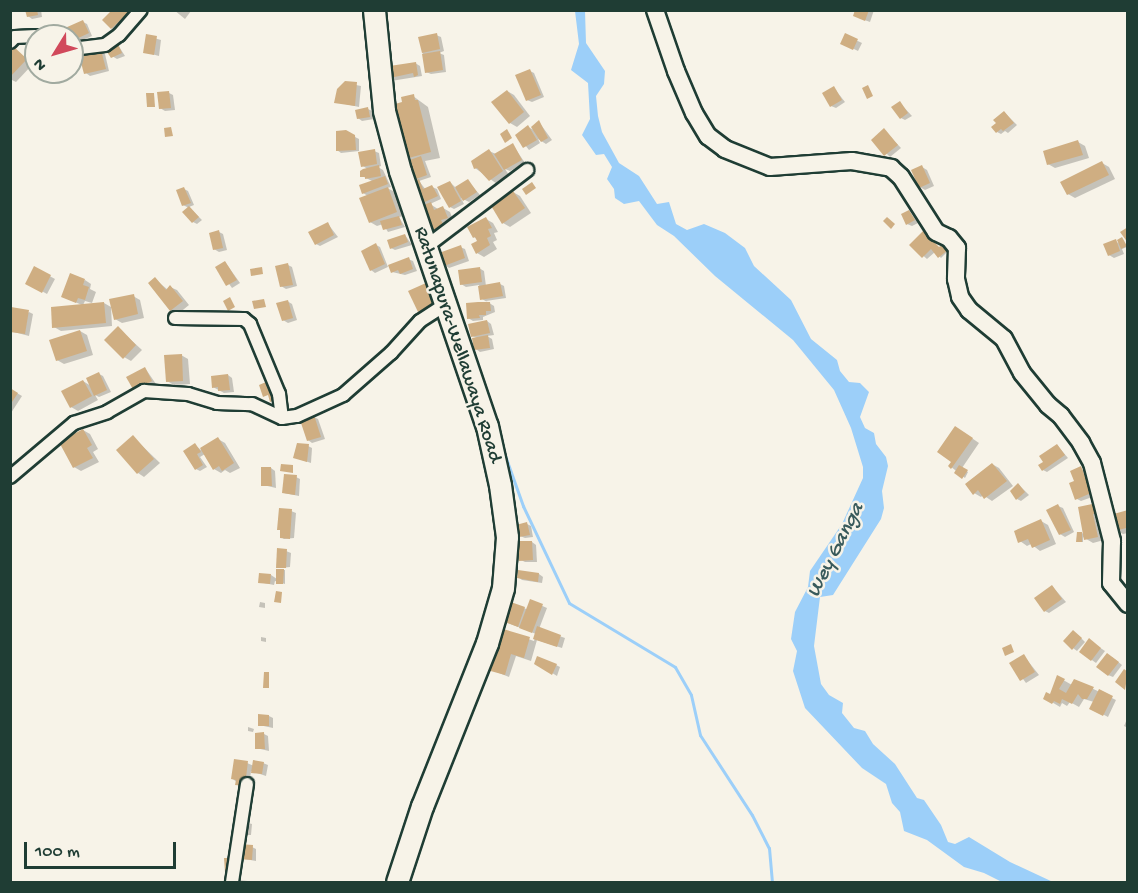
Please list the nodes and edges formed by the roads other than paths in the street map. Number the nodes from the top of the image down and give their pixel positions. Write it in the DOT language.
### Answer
graph roads {
  1 [pos="141,10"];
  2 [pos="374,10"];
  3 [pos="655,10"];
  4 [pos="24,37"];
  5 [pos="10,42"];
  6 [pos="84,48"];
  7 [pos="527,170"];
  8 [pos="427,246"];
  9 [pos="446,304"];
  10 [pos="175,318"];
  11 [pos="282,418"];
  12 [pos="10,477"];
  13 [pos="1128,604"];
  14 [pos="247,784"];
  15 [pos="232,882"];
  16 [pos="397,882"];
  1 -- 6 [label="street"];
  2 -- 8 [label="highway, Ratunapura-Wellawaya Road"];
  3 -- 13 [label="street"];
  4 -- 5 [label="street"];
  7 -- 8 [label="street"];
  8 -- 9 [label="highway, Ratunapura-Wellawaya Road"];
  9 -- 11 [label="street"];
  9 -- 16 [label="highway, Ratunapura-Wellawaya Road"];
  10 -- 11 [label="street"];
  11 -- 12 [label="street"];
  14 -- 15 [label="street"];
}
